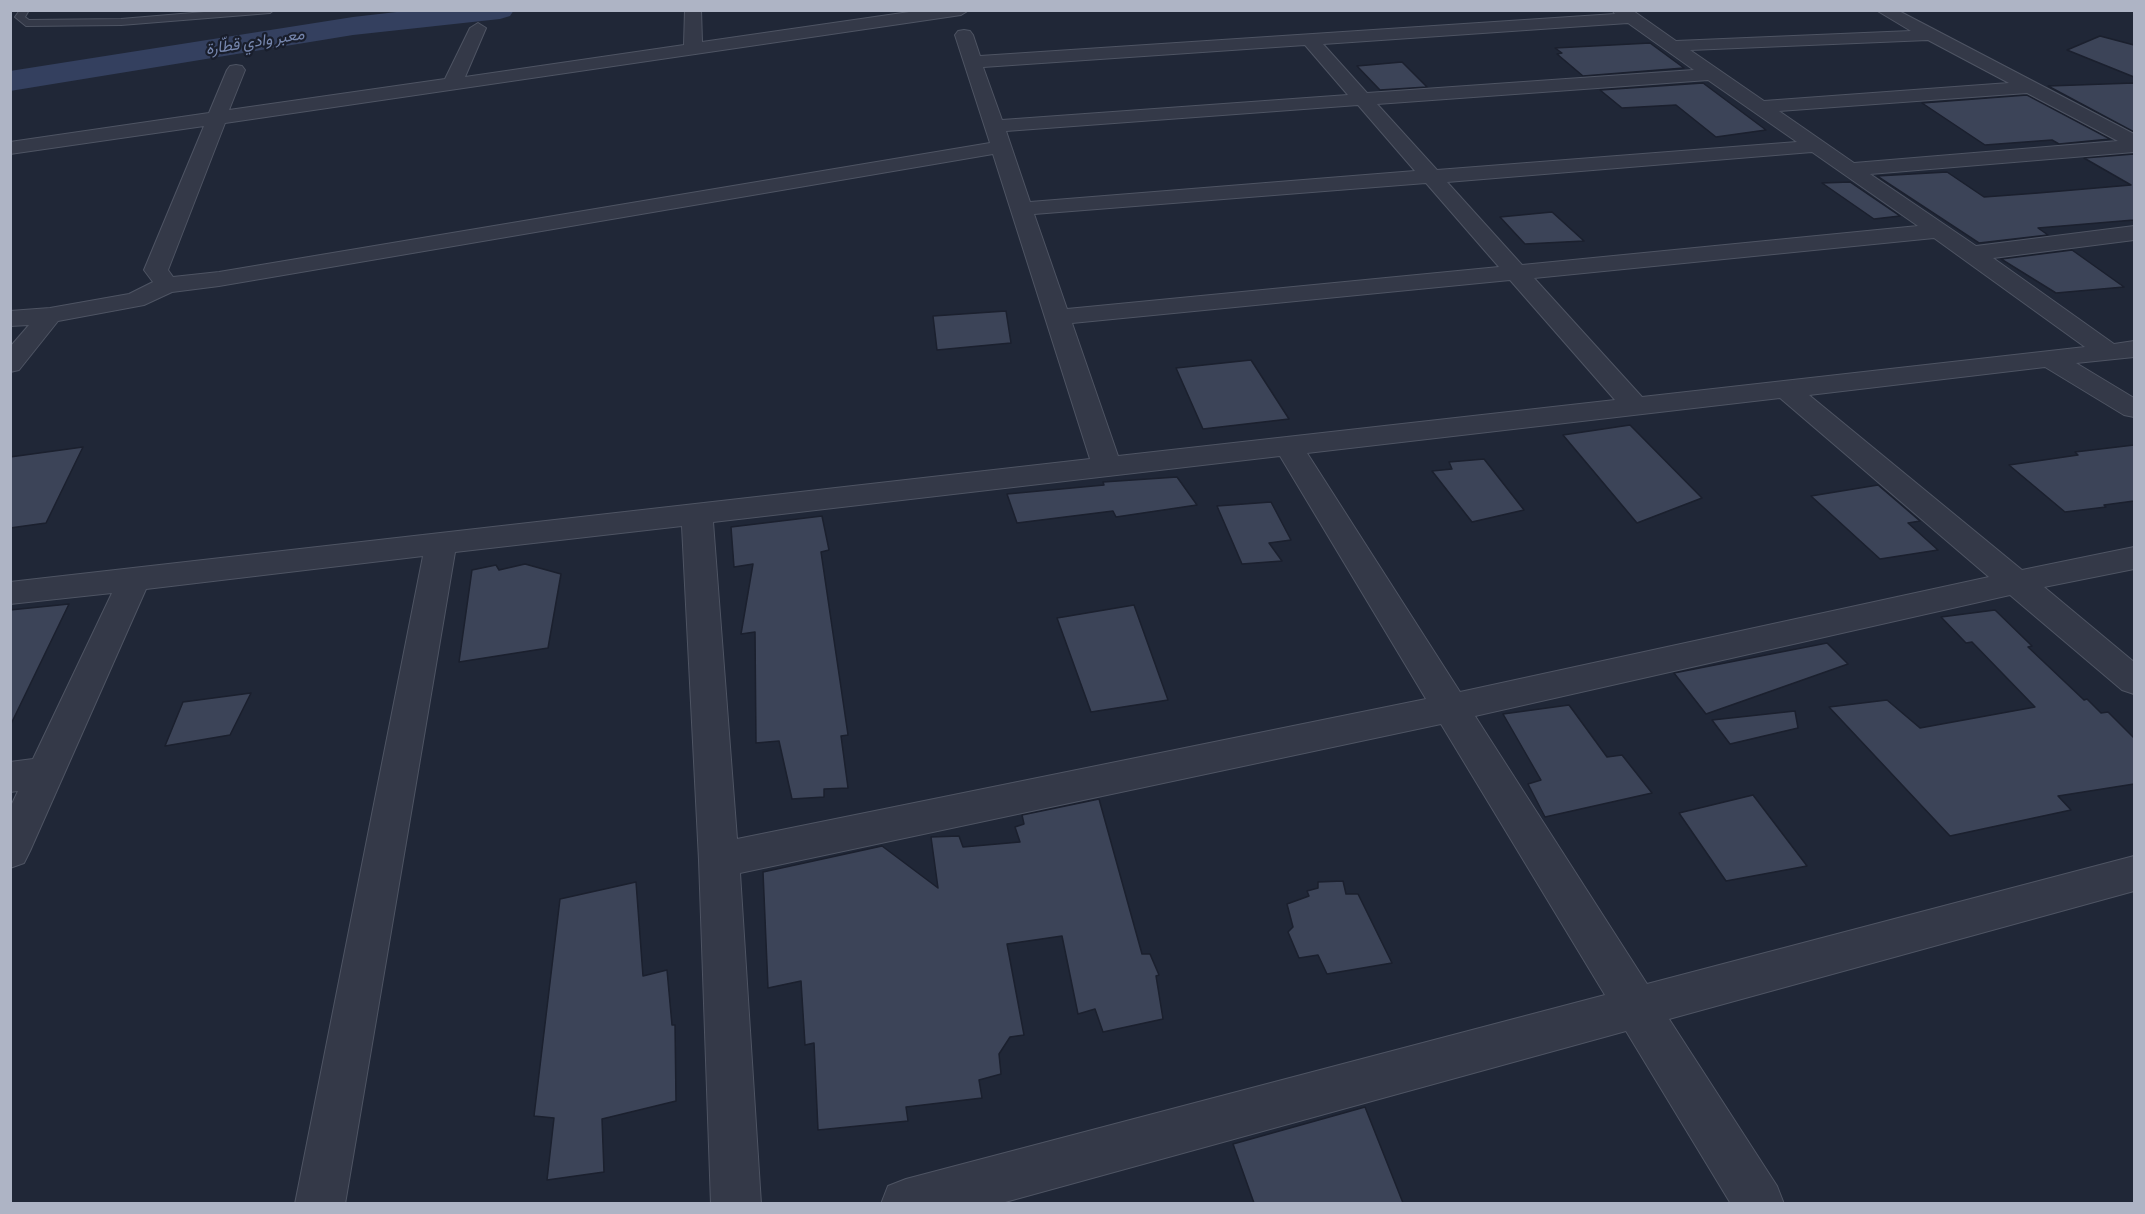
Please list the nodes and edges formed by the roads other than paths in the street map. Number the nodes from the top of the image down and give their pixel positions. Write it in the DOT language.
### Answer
graph roads {
  1 [pos="25,10"];
  2 [pos="270,10"];
  3 [pos="693,10"];
  4 [pos="961,10"];
  5 [pos="1884,10"];
  6 [pos="1624,14"];
  7 [pos="478,28"];
  8 [pos="964,35"];
  9 [pos="1930,35"];
  10 [pos="1309,39"];
  11 [pos="1671,46"];
  12 [pos="693,49"];
  13 [pos="973,62"];
  14 [pos="236,70"];
  15 [pos="1711,74"];
  16 [pos="452,84"];
  17 [pos="2030,87"];
  18 [pos="1363,99"];
  19 [pos="1761,107"];
  20 [pos="219,117"];
  21 [pos="998,137"];
  22 [pos="2134,144"];
  23 [pos="1817,146"];
  24 [pos="13,149"];
  25 [pos="1851,169"];
  26 [pos="1431,176"];
  27 [pos="1022,208"];
  28 [pos="1940,231"];
  29 [pos="2134,232"];
  30 [pos="1972,254"];
  31 [pos="1517,272"];
  32 [pos="167,285"];
  33 [pos="50,315"];
  34 [pos="1057,317"];
  35 [pos="10,319"];
  36 [pos="2122,351"];
  37 [pos="2050,359"];
  38 [pos="10,364"];
  39 [pos="1786,389"];
  40 [pos="1636,406"];
  41 [pos="2134,409"];
  42 [pos="1288,446"];
  43 [pos="1107,467"];
  44 [pos="697,514"];
  45 [pos="441,544"];
  46 [pos="2134,558"];
  47 [pos="134,579"];
  48 [pos="2016,582"];
  49 [pos="10,593"];
  50 [pos="2134,681"];
  51 [pos="1450,708"];
  52 [pos="28,775"];
  53 [pos="10,851"];
  54 [pos="719,860"];
  55 [pos="2134,874"];
  56 [pos="1637,1008"];
  57 [pos="320,1203"];
  58 [pos="736,1203"];
  59 [pos="906,1203"];
  60 [pos="1759,1203"];
  1 -- 2 [label="lane"];
  3 -- 12 [label="street"];
  4 -- 12 [label="street"];
  5 -- 9 [label="street"];
  6 -- 10 [label="street"];
  6 -- 11 [label="street"];
  7 -- 16 [label="street"];
  8 -- 13 [label="street"];
  9 -- 11 [label="street"];
  9 -- 17 [label="street"];
  10 -- 13 [label="street"];
  10 -- 18 [label="street"];
  11 -- 15 [label="street"];
  12 -- 16 [label="street"];
  13 -- 21 [label="street"];
  14 -- 20 [label="street"];
  15 -- 18 [label="street"];
  15 -- 19 [label="street"];
  16 -- 20 [label="street"];
  17 -- 19 [label="street"];
  17 -- 22 [label="street"];
  18 -- 21 [label="street"];
  18 -- 26 [label="street"];
  19 -- 23 [label="street"];
  20 -- 24 [label="street"];
  20 -- 32 [label="street"];
  21 -- 27 [label="street"];
  21 -- 32 [label="street"];
  22 -- 25 [label="street"];
  23 -- 25 [label="street"];
  23 -- 26 [label="street"];
  25 -- 28 [label="street"];
  26 -- 27 [label="street"];
  26 -- 31 [label="street"];
  27 -- 34 [label="street"];
  28 -- 30 [label="street"];
  28 -- 31 [label="street"];
  29 -- 30 [label="street"];
  30 -- 36 [label="street"];
  31 -- 34 [label="street"];
  31 -- 40 [label="street"];
  32 -- 33 [label="street"];
  33 -- 35 [label="street"];
  33 -- 38 [label="street"];
  34 -- 43 [label="street"];
  36 -- 37 [label="street"];
  37 -- 39 [label="street"];
  37 -- 41 [label="street"];
  39 -- 40 [label="street"];
  39 -- 48 [label="street"];
  40 -- 42 [label="street"];
  42 -- 43 [label="street"];
  42 -- 51 [label="street"];
  43 -- 44 [label="street"];
  44 -- 45 [label="street"];
  44 -- 54 [label="street"];
  45 -- 47 [label="street"];
  45 -- 57 [label="street"];
  46 -- 48 [label="street"];
  47 -- 49 [label="street"];
  47 -- 52 [label="street"];
  48 -- 50 [label="street"];
  48 -- 51 [label="street"];
  51 -- 54 [label="street"];
  51 -- 56 [label="street"];
  52 -- 53 [label="street"];
  54 -- 58 [label="street"];
  55 -- 56 [label="street"];
  56 -- 59 [label="street"];
  56 -- 60 [label="street"];
}
